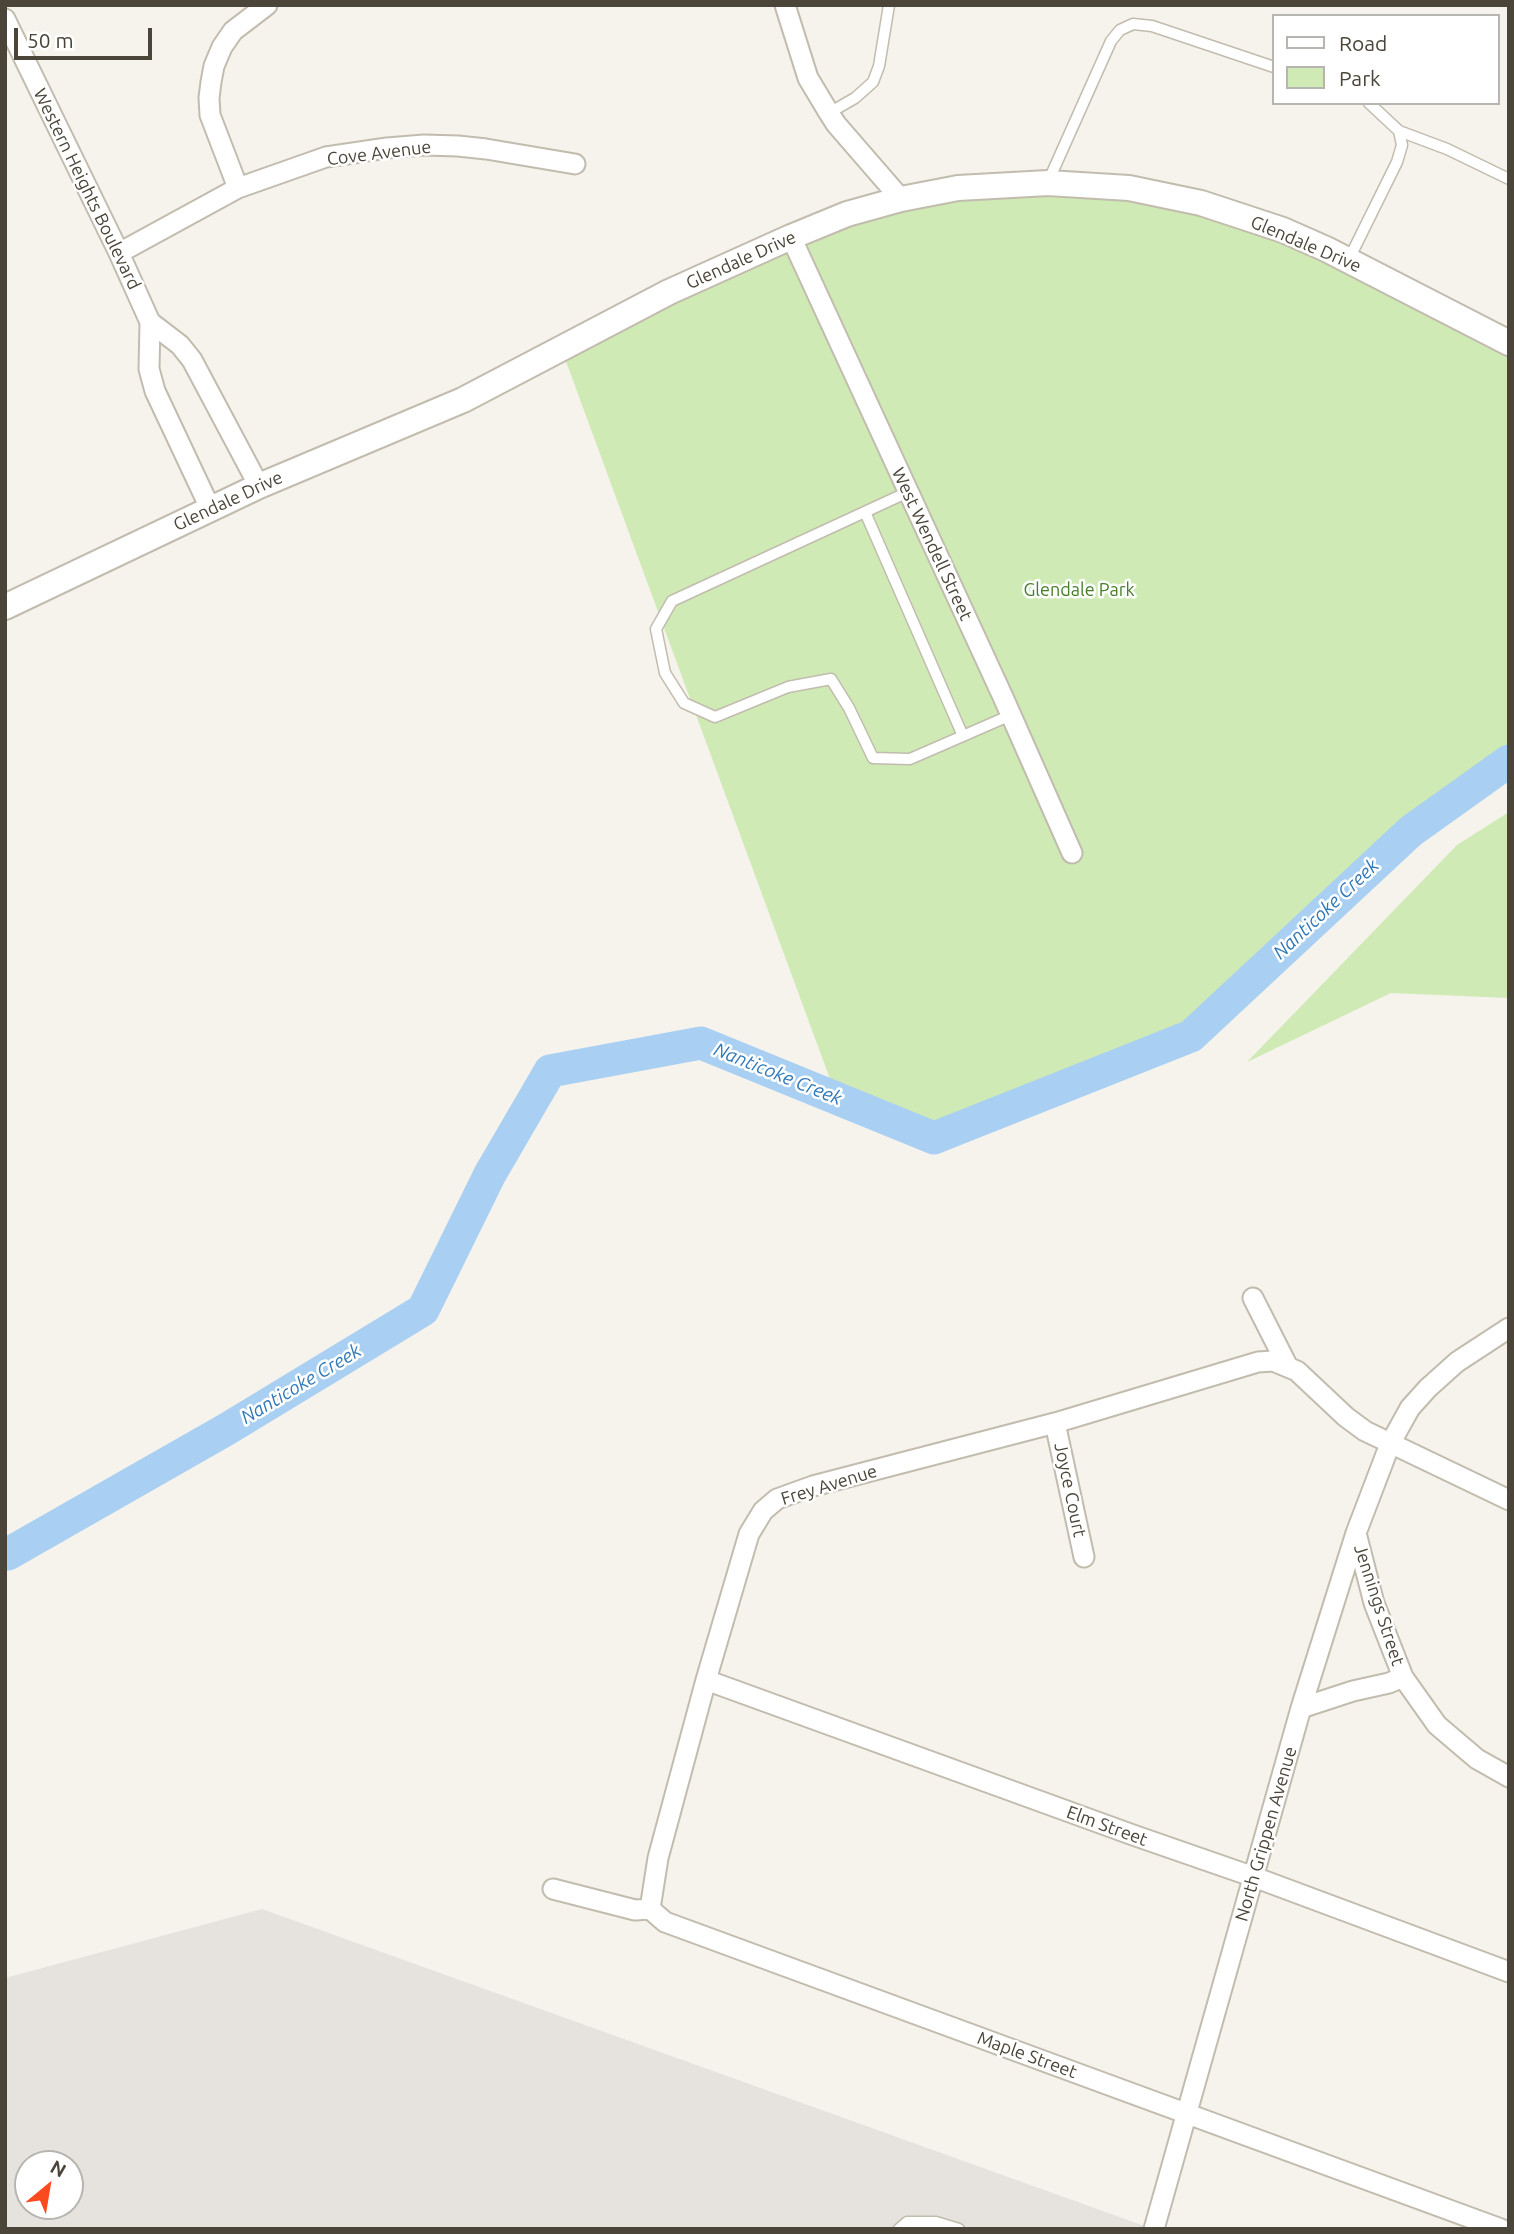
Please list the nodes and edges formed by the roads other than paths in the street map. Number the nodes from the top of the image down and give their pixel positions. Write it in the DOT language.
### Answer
graph roads {
  1 [pos="267,5"];
  2 [pos="785,5"];
  3 [pos="889,5"];
  4 [pos="5,19"];
  5 [pos="1272,66"];
  6 [pos="1371,105"];
  7 [pos="829,113"];
  8 [pos="1399,131"];
  9 [pos="575,164"];
  10 [pos="1509,179"];
  11 [pos="1048,183"];
  12 [pos="238,188"];
  13 [pos="901,199"];
  14 [pos="791,237"];
  15 [pos="119,253"];
  16 [pos="1348,260"];
  17 [pos="150,322"];
  18 [pos="1509,343"];
  19 [pos="259,485"];
  20 [pos="908,492"];
  21 [pos="210,508"];
  22 [pos="865,512"];
  23 [pos="5,607"];
  24 [pos="1011,715"];
  25 [pos="963,736"];
  26 [pos="1072,853"];
  27 [pos="1253,1298"];
  28 [pos="1509,1328"];
  29 [pos="1292,1368"];
  30 [pos="1055,1423"];
  31 [pos="1390,1444"];
  32 [pos="1509,1500"];
  33 [pos="1356,1533"];
  34 [pos="1084,1557"];
  35 [pos="1403,1677"];
  36 [pos="706,1680"];
  37 [pos="1301,1708"];
  38 [pos="1509,1777"];
  39 [pos="1254,1877"];
  40 [pos="553,1889"];
  41 [pos="650,1909"];
  42 [pos="1509,1972"];
  43 [pos="1188,2113"];
  44 [pos="899,2229"];
  45 [pos="959,2229"];
  46 [pos="1154,2229"];
  47 [pos="1501,2229"];
  1 -- 12 [label="street"];
  2 -- 7 [label="street"];
  3 -- 7 [label="lane"];
  4 -- 15 [label="street, Western Heights Boulevard"];
  5 -- 11 [label="lane"];
  6 -- 8 [label="lane"];
  7 -- 13 [label="street"];
  8 -- 10 [label="lane"];
  8 -- 16 [label="lane"];
  9 -- 12 [label="street, Cove Avenue"];
  11 -- 13 [label="street, Glendale Drive"];
  11 -- 16 [label="street, Glendale Drive"];
  12 -- 15 [label="street, Cove Avenue"];
  13 -- 14 [label="street, Glendale Drive"];
  14 -- 19 [label="street, Glendale Drive"];
  14 -- 20 [label="street, West Wendell Street"];
  15 -- 17 [label="street, Western Heights Boulevard"];
  16 -- 18 [label="street, Glendale Drive"];
  17 -- 19 [label="street, Western Heights Boulevard"];
  17 -- 21 [label="street, Western Heights Boulevard"];
  19 -- 21 [label="street, Glendale Drive"];
  20 -- 22 [label="lane"];
  20 -- 24 [label="street, West Wendell Street"];
  21 -- 23 [label="street, Glendale Drive"];
  22 -- 25 [label="lane"];
  22 -- 25 [label="lane"];
  24 -- 25 [label="lane"];
  24 -- 26 [label="street, West Wendell Street"];
  27 -- 29 [label="street"];
  28 -- 31 [label="street, North Grippen Avenue"];
  29 -- 30 [label="street, Frey Avenue"];
  29 -- 31 [label="street"];
  30 -- 34 [label="street, Joyce Court"];
  30 -- 36 [label="street, Frey Avenue"];
  31 -- 32 [label="street"];
  31 -- 33 [label="street, North Grippen Avenue"];
  33 -- 35 [label="street, Jennings Street"];
  33 -- 37 [label="street, North Grippen Avenue"];
  35 -- 37 [label="street, Jennings Street"];
  35 -- 38 [label="street, Jennings Street"];
  36 -- 39 [label="street, Elm Street"];
  36 -- 41 [label="street, Frey Avenue"];
  37 -- 39 [label="street, North Grippen Avenue"];
  39 -- 42 [label="street, Elm Street"];
  39 -- 43 [label="street, North Grippen Avenue"];
  40 -- 41 [label="street, Maple Street"];
  41 -- 43 [label="street, Maple Street"];
  43 -- 46 [label="street, North Grippen Avenue"];
  43 -- 47 [label="street, Maple Street"];
  44 -- 45 [label="lane"];
}
